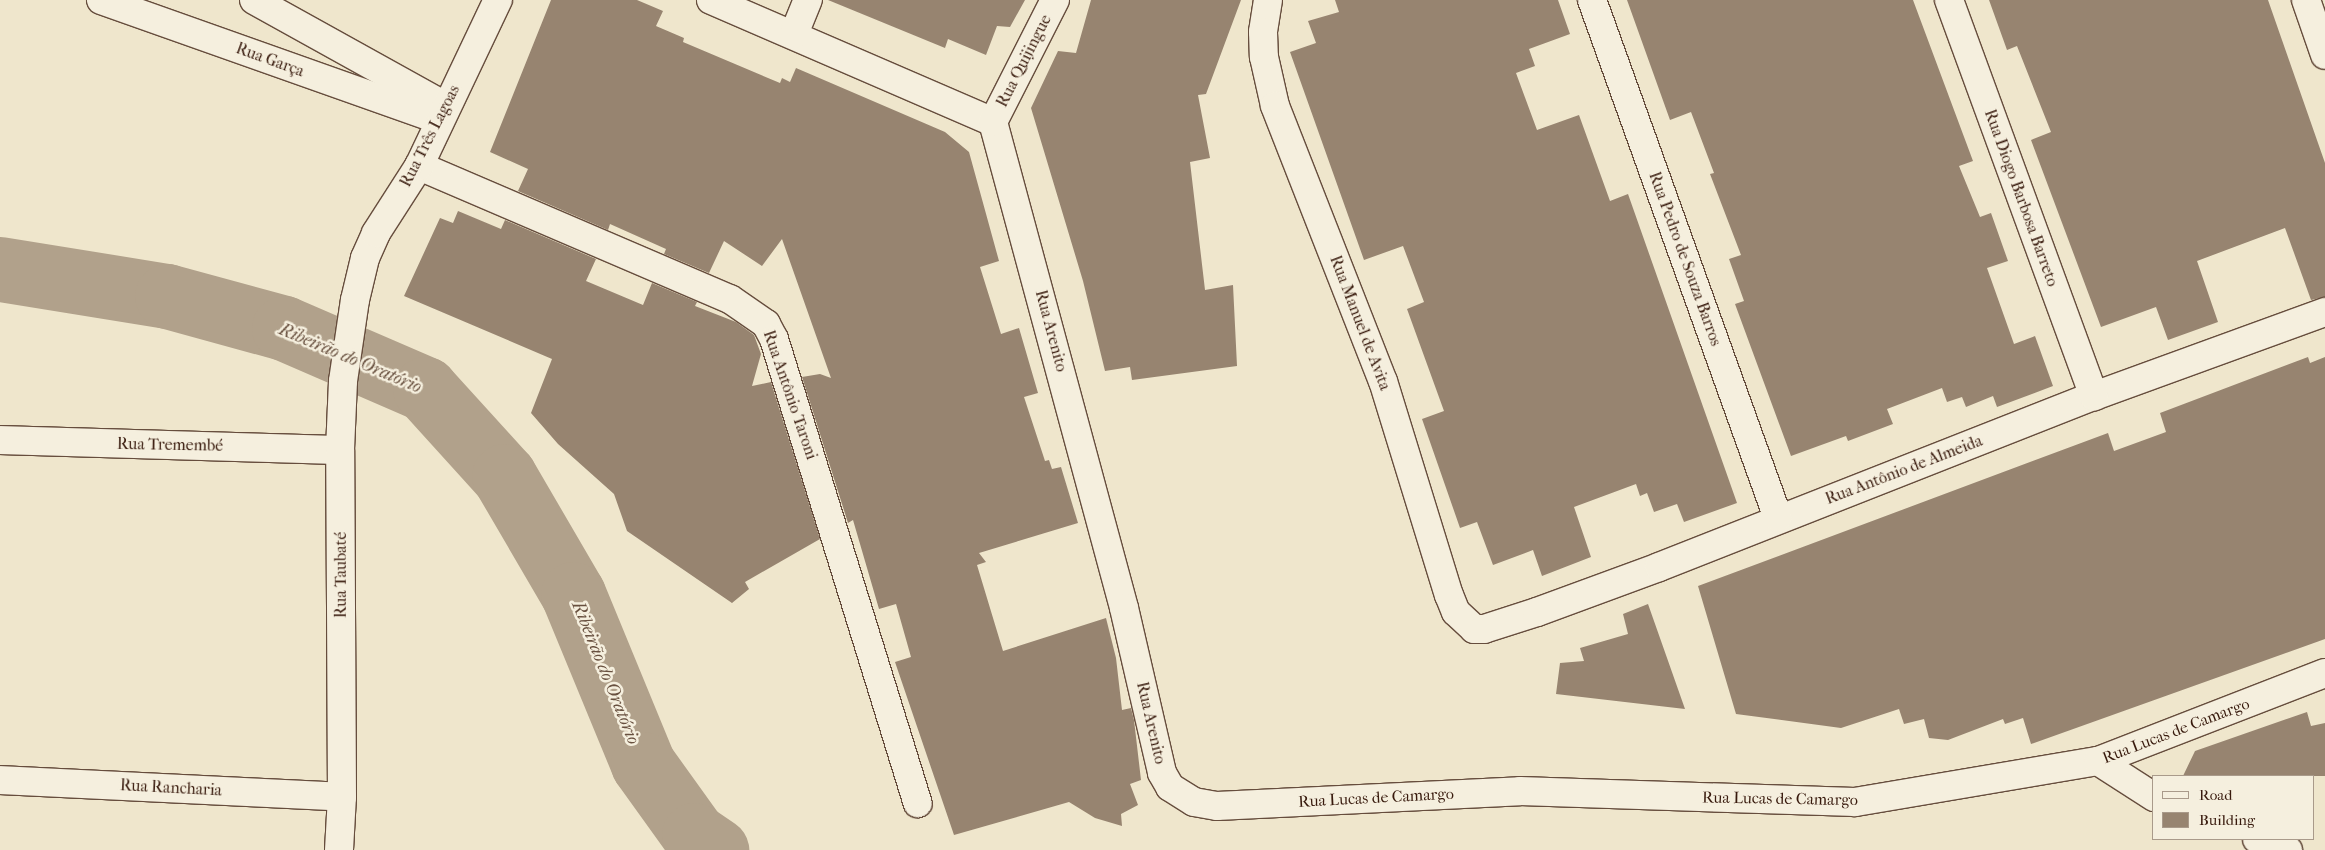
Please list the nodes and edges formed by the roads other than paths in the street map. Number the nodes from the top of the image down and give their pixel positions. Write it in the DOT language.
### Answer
graph roads {
  1 [pos="101,0"];
  2 [pos="254,0"];
  3 [pos="498,0"];
  4 [pos="711,0"];
  5 [pos="808,0"];
  6 [pos="1055,0"];
  7 [pos="1268,0"];
  8 [pos="1592,0"];
  9 [pos="1949,0"];
  10 [pos="2306,0"];
  11 [pos="794,34"];
  12 [pos="2325,55"];
  13 [pos="442,113"];
  14 [pos="993,122"];
  15 [pos="419,166"];
  16 [pos="355,300"];
  17 [pos="2325,312"];
  18 [pos="2094,396"];
  19 [pos="0,440"];
  20 [pos="340,450"];
  21 [pos="1778,518"];
  22 [pos="1484,629"];
  23 [pos="2325,673"];
  24 [pos="2098,761"];
  25 [pos="0,780"];
  26 [pos="2152,796"];
  27 [pos="342,797"];
  28 [pos="918,803"];
  29 [pos="1216,806"];
  30 [pos="2260,840"];
  31 [pos="339,850"];
  32 [pos="2288,850"];
  1 -- 13 [label="street, Rua Garça"];
  2 -- 13 [label="street"];
  3 -- 13 [label="street, Rua Três Lagoas"];
  4 -- 11 [label="street"];
  5 -- 11 [label="street"];
  6 -- 14 [label="street, Rua Quijingue"];
  7 -- 22 [label="street, Rua Manuel de Avita"];
  8 -- 21 [label="street, Rua Pedro de Souza Barros"];
  9 -- 18 [label="street, Rua Diogo Barbosa Barreto"];
  10 -- 12 [label="street"];
  11 -- 14 [label="street"];
  13 -- 15 [label="street, Rua Três Lagoas"];
  14 -- 29 [label="street, Rua Arenito"];
  15 -- 16 [label="street, Rua Três Lagoas"];
  15 -- 28 [label="street, Rua Antônio Taroni"];
  16 -- 20 [label="street, Rua Taubaté"];
  17 -- 18 [label="street, Rua Antônio de Almeida"];
  18 -- 21 [label="street, Rua Antônio de Almeida"];
  19 -- 20 [label="street, Rua Tremembé"];
  20 -- 27 [label="street, Rua Taubaté"];
  21 -- 22 [label="street, Rua Antônio de Almeida"];
  23 -- 24 [label="street, Rua Lucas de Camargo"];
  24 -- 26 [label="street"];
  24 -- 29 [label="street, Rua Lucas de Camargo"];
  25 -- 27 [label="street, Rua Rancharia"];
  27 -- 31 [label="street, Rua Taubaté"];
  30 -- 32 [label="street"];
}
